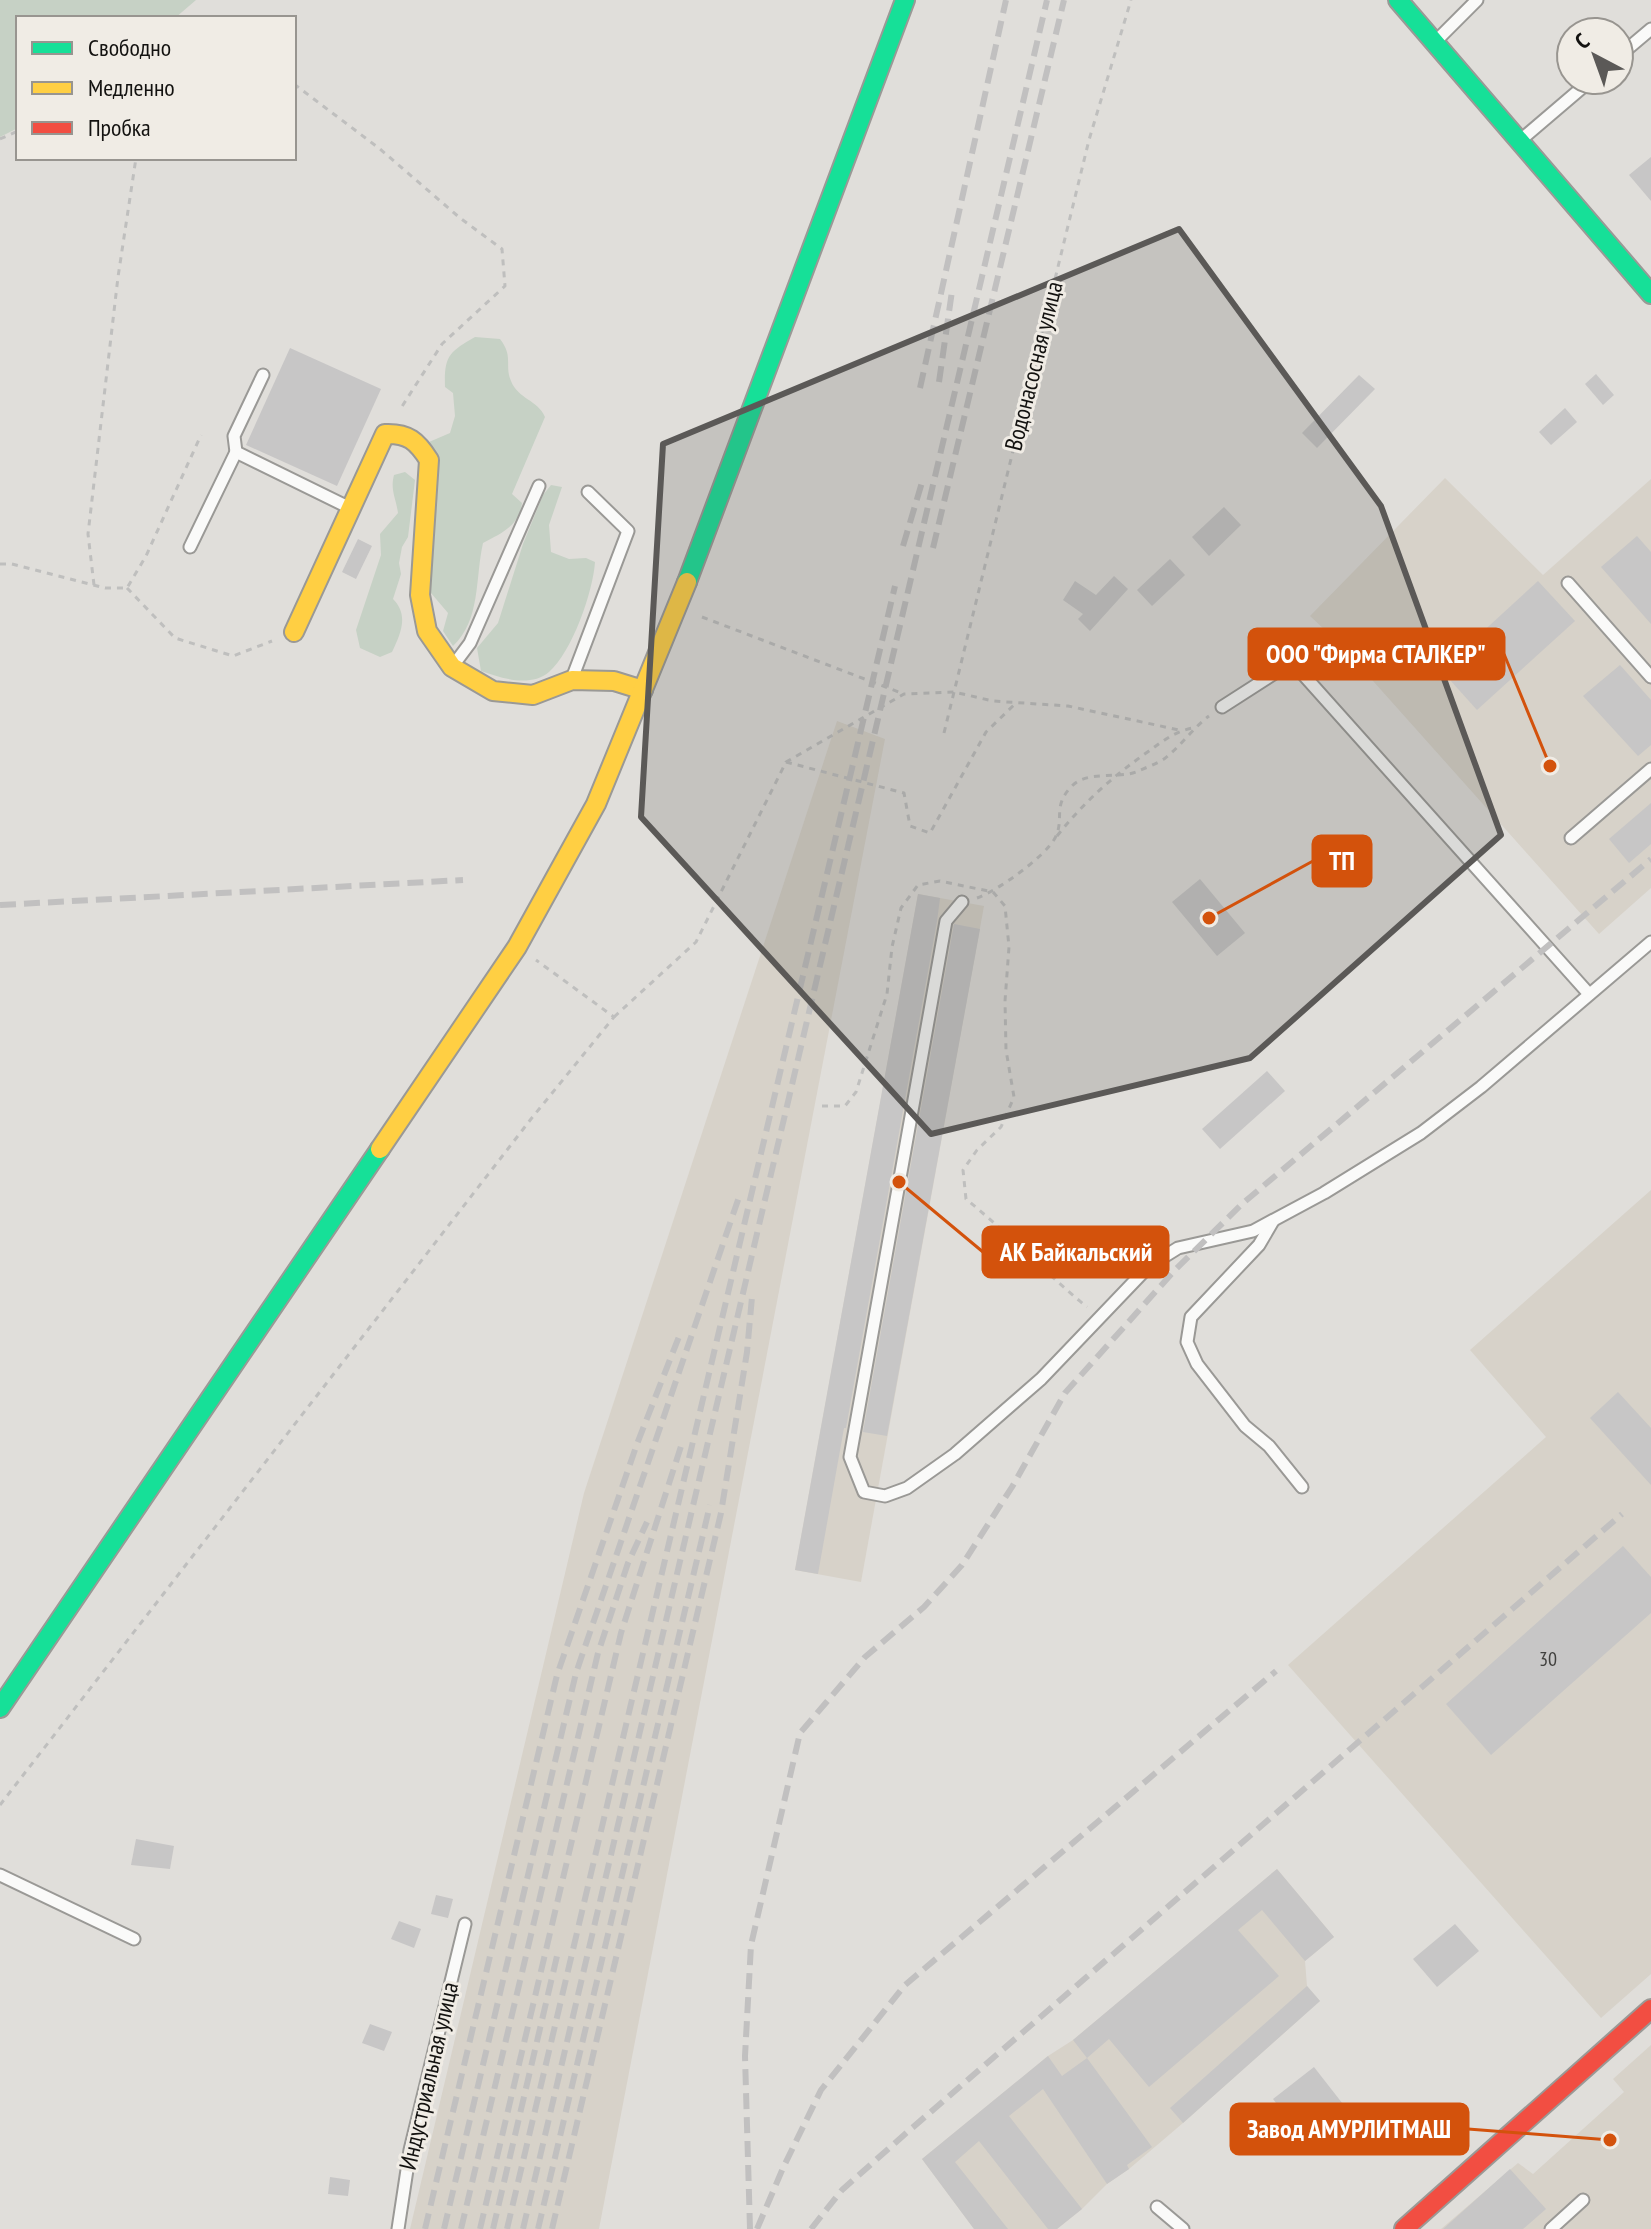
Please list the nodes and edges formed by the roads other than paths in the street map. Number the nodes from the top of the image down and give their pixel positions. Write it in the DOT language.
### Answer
graph roads {
  1 [pos="905,0"];
  2 [pos="1398,0"];
  3 [pos="1477,0"];
  4 [pos="1651,29"];
  5 [pos="1434,42"];
  6 [pos="1635,42"];
  7 [pos="1572,96"];
  8 [pos="1519,141"];
  9 [pos="1651,294"];
  10 [pos="263,375"];
  11 [pos="236,452"];
  12 [pos="539,486"];
  13 [pos="588,492"];
  14 [pos="351,508"];
  15 [pos="190,547"];
  16 [pos="1568,583"];
  17 [pos="294,632"];
  18 [pos="452,667"];
  19 [pos="1651,677"];
  20 [pos="572,680"];
  21 [pos="643,690"];
  22 [pos="1222,707"];
  23 [pos="1651,769"];
  24 [pos="1571,838"];
  25 [pos="962,902"];
  26 [pos="1651,942"];
  27 [pos="1589,994"];
  28 [pos="1273,1220"];
  29 [pos="1302,1487"];
  30 [pos="0,1708"];
  31 [pos="0,1875"];
  32 [pos="465,1924"];
  33 [pos="134,1939"];
  34 [pos="1651,2009"];
  35 [pos="1583,2200"];
  36 [pos="1157,2207"];
  37 [pos="398,2229"];
  38 [pos="1183,2229"];
  39 [pos="1404,2229"];
  40 [pos="1551,2229"];
  1 -- 21 [label="street"];
  2 -- 5 [label="street"];
  3 -- 5 [label="lane"];
  4 -- 6 [label="lane"];
  5 -- 8 [label="street"];
  7 -- 8 [label="lane"];
  8 -- 9 [label="street"];
  10 -- 11 [label="lane"];
  11 -- 14 [label="lane"];
  11 -- 15 [label="lane"];
  12 -- 18 [label="lane"];
  13 -- 20 [label="lane"];
  14 -- 17 [label="street"];
  14 -- 18 [label="street"];
  16 -- 19 [label="lane"];
  18 -- 20 [label="street"];
  20 -- 21 [label="street"];
  21 -- 30 [label="street"];
  22 -- 27 [label="lane"];
  23 -- 24 [label="lane"];
  25 -- 28 [label="lane"];
  26 -- 27 [label="lane"];
  27 -- 28 [label="lane"];
  28 -- 29 [label="lane"];
  31 -- 33 [label="lane"];
  32 -- 37 [label="lane, Индустриальная улица"];
  34 -- 39 [label="street"];
  35 -- 40 [label="lane"];
  36 -- 38 [label="lane"];
}
